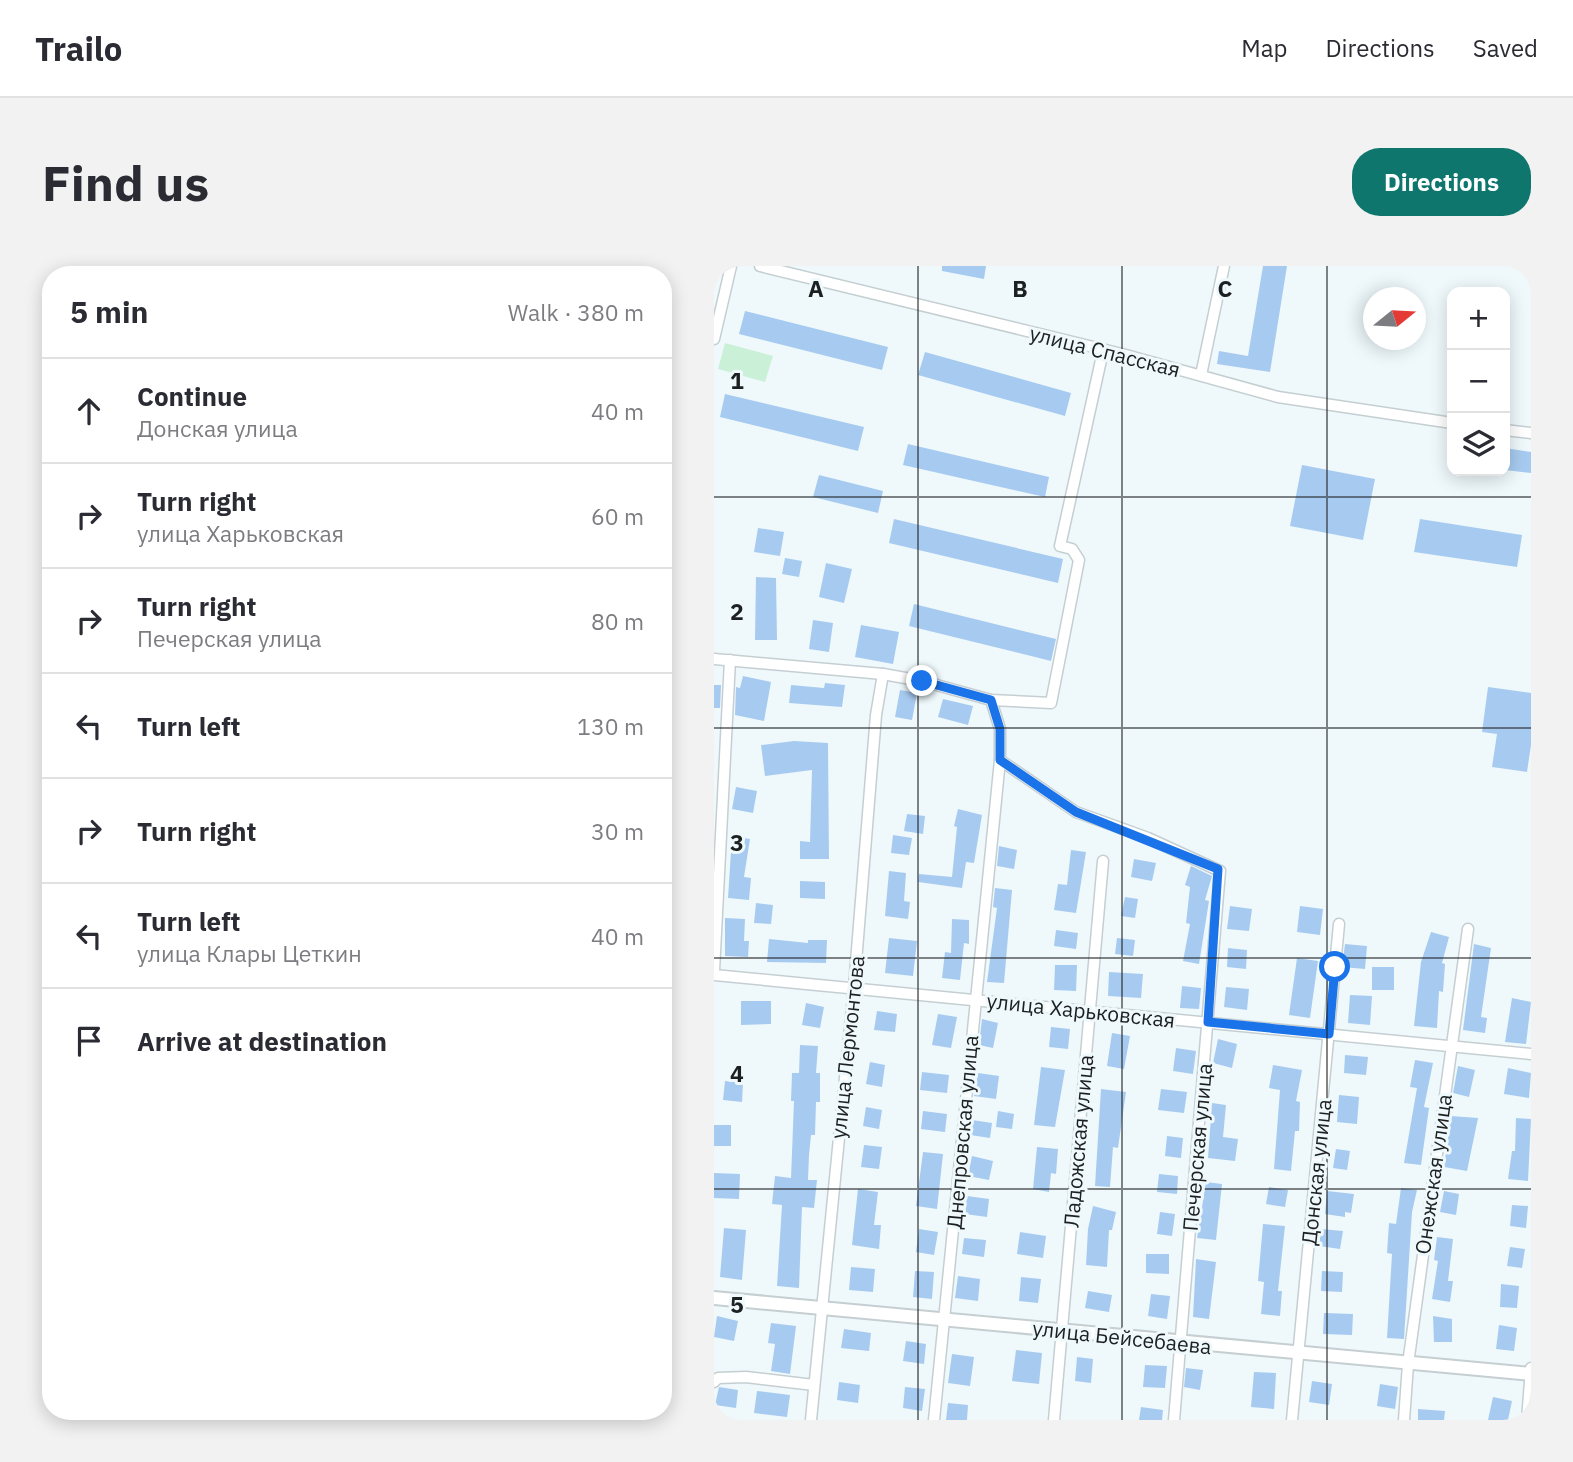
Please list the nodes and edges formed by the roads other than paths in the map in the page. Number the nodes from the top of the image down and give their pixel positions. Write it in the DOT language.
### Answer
graph roads {
  1 [pos="731,266"];
  2 [pos="760,266"];
  3 [pos="1224,266"];
  4 [pos="714,339"];
  5 [pos="1103,351"];
  6 [pos="1200,375"];
  7 [pos="1447,422"];
  8 [pos="1510,431"];
  9 [pos="1531,433"];
  10 [pos="714,659"];
  11 [pos="730,660"];
  12 [pos="883,674"];
  13 [pos="991,700"];
  14 [pos="1000,760"];
  15 [pos="1102,861"];
  16 [pos="1339,923"];
  17 [pos="1468,929"];
  18 [pos="714,973"];
  19 [pos="854,987"];
  20 [pos="974,999"];
  21 [pos="1089,1012"];
  22 [pos="1208,1022"];
  23 [pos="1329,1034"];
  24 [pos="1450,1048"];
  25 [pos="1531,1054"];
  26 [pos="714,1298"];
  27 [pos="821,1308"];
  28 [pos="944,1320"];
  29 [pos="1063,1331"];
  30 [pos="1179,1342"];
  31 [pos="1298,1354"];
  32 [pos="1408,1364"];
  33 [pos="1531,1368"];
  34 [pos="1531,1374"];
  35 [pos="714,1381"];
  36 [pos="814,1385"];
  37 [pos="811,1420"];
  38 [pos="934,1420"];
  39 [pos="1054,1420"];
  40 [pos="1174,1420"];
  41 [pos="1292,1420"];
  42 [pos="1404,1420"];
  43 [pos="1527,1420"];
  1 -- 4 [label="street"];
  2 -- 5 [label="street, улица Спасская"];
  3 -- 6 [label="street"];
  5 -- 6 [label="street, улица Спасская"];
  5 -- 13 [label="street"];
  6 -- 7 [label="street, улица Спасская"];
  8 -- 9 [label="street"];
  10 -- 11 [label="street"];
  11 -- 12 [label="street"];
  11 -- 18 [label="street"];
  12 -- 13 [label="street"];
  12 -- 19 [label="street, улица Лермонтова"];
  13 -- 14 [label="street, Днепровская улица"];
  14 -- 20 [label="street, Днепровская улица"];
  14 -- 22 [label="street, Печерская улица"];
  15 -- 21 [label="street, Ладожская улица"];
  16 -- 23 [label="street, Донская улица"];
  17 -- 24 [label="street, Онежская улица"];
  18 -- 19 [label="street, улица Харьковская"];
  19 -- 20 [label="street, улица Харьковская"];
  19 -- 27 [label="street, улица Лермонтова"];
  20 -- 21 [label="street, улица Харьковская"];
  20 -- 28 [label="street, Днепровская улица"];
  21 -- 22 [label="street, улица Харьковская"];
  21 -- 29 [label="street, Ладожская улица"];
  22 -- 23 [label="street, улица Харьковская"];
  22 -- 30 [label="street, Печерская улица"];
  23 -- 24 [label="street, улица Харьковская"];
  23 -- 31 [label="street, Донская улица"];
  24 -- 25 [label="street, улица Харьковская"];
  24 -- 32 [label="street, Онежская улица"];
  26 -- 27 [label="street, улица Бейсебаева"];
  27 -- 28 [label="street, улица Бейсебаева"];
  27 -- 36 [label="street, улица Лермонтова"];
  28 -- 29 [label="street, улица Бейсебаева"];
  28 -- 38 [label="street, Днепровская улица"];
  29 -- 30 [label="street, улица Бейсебаева"];
  29 -- 39 [label="street, Ладожская улица"];
  30 -- 31 [label="street, улица Бейсебаева"];
  30 -- 40 [label="street, Печерская улица"];
  31 -- 32 [label="street, улица Бейсебаева"];
  31 -- 41 [label="street, Донская улица"];
  32 -- 34 [label="street, улица Бейсебаева"];
  32 -- 42 [label="street, Онежская улица"];
  33 -- 34 [label="street"];
  34 -- 43 [label="street"];
  35 -- 36 [label="street"];
  36 -- 37 [label="street, улица Лермонтова"];
}
